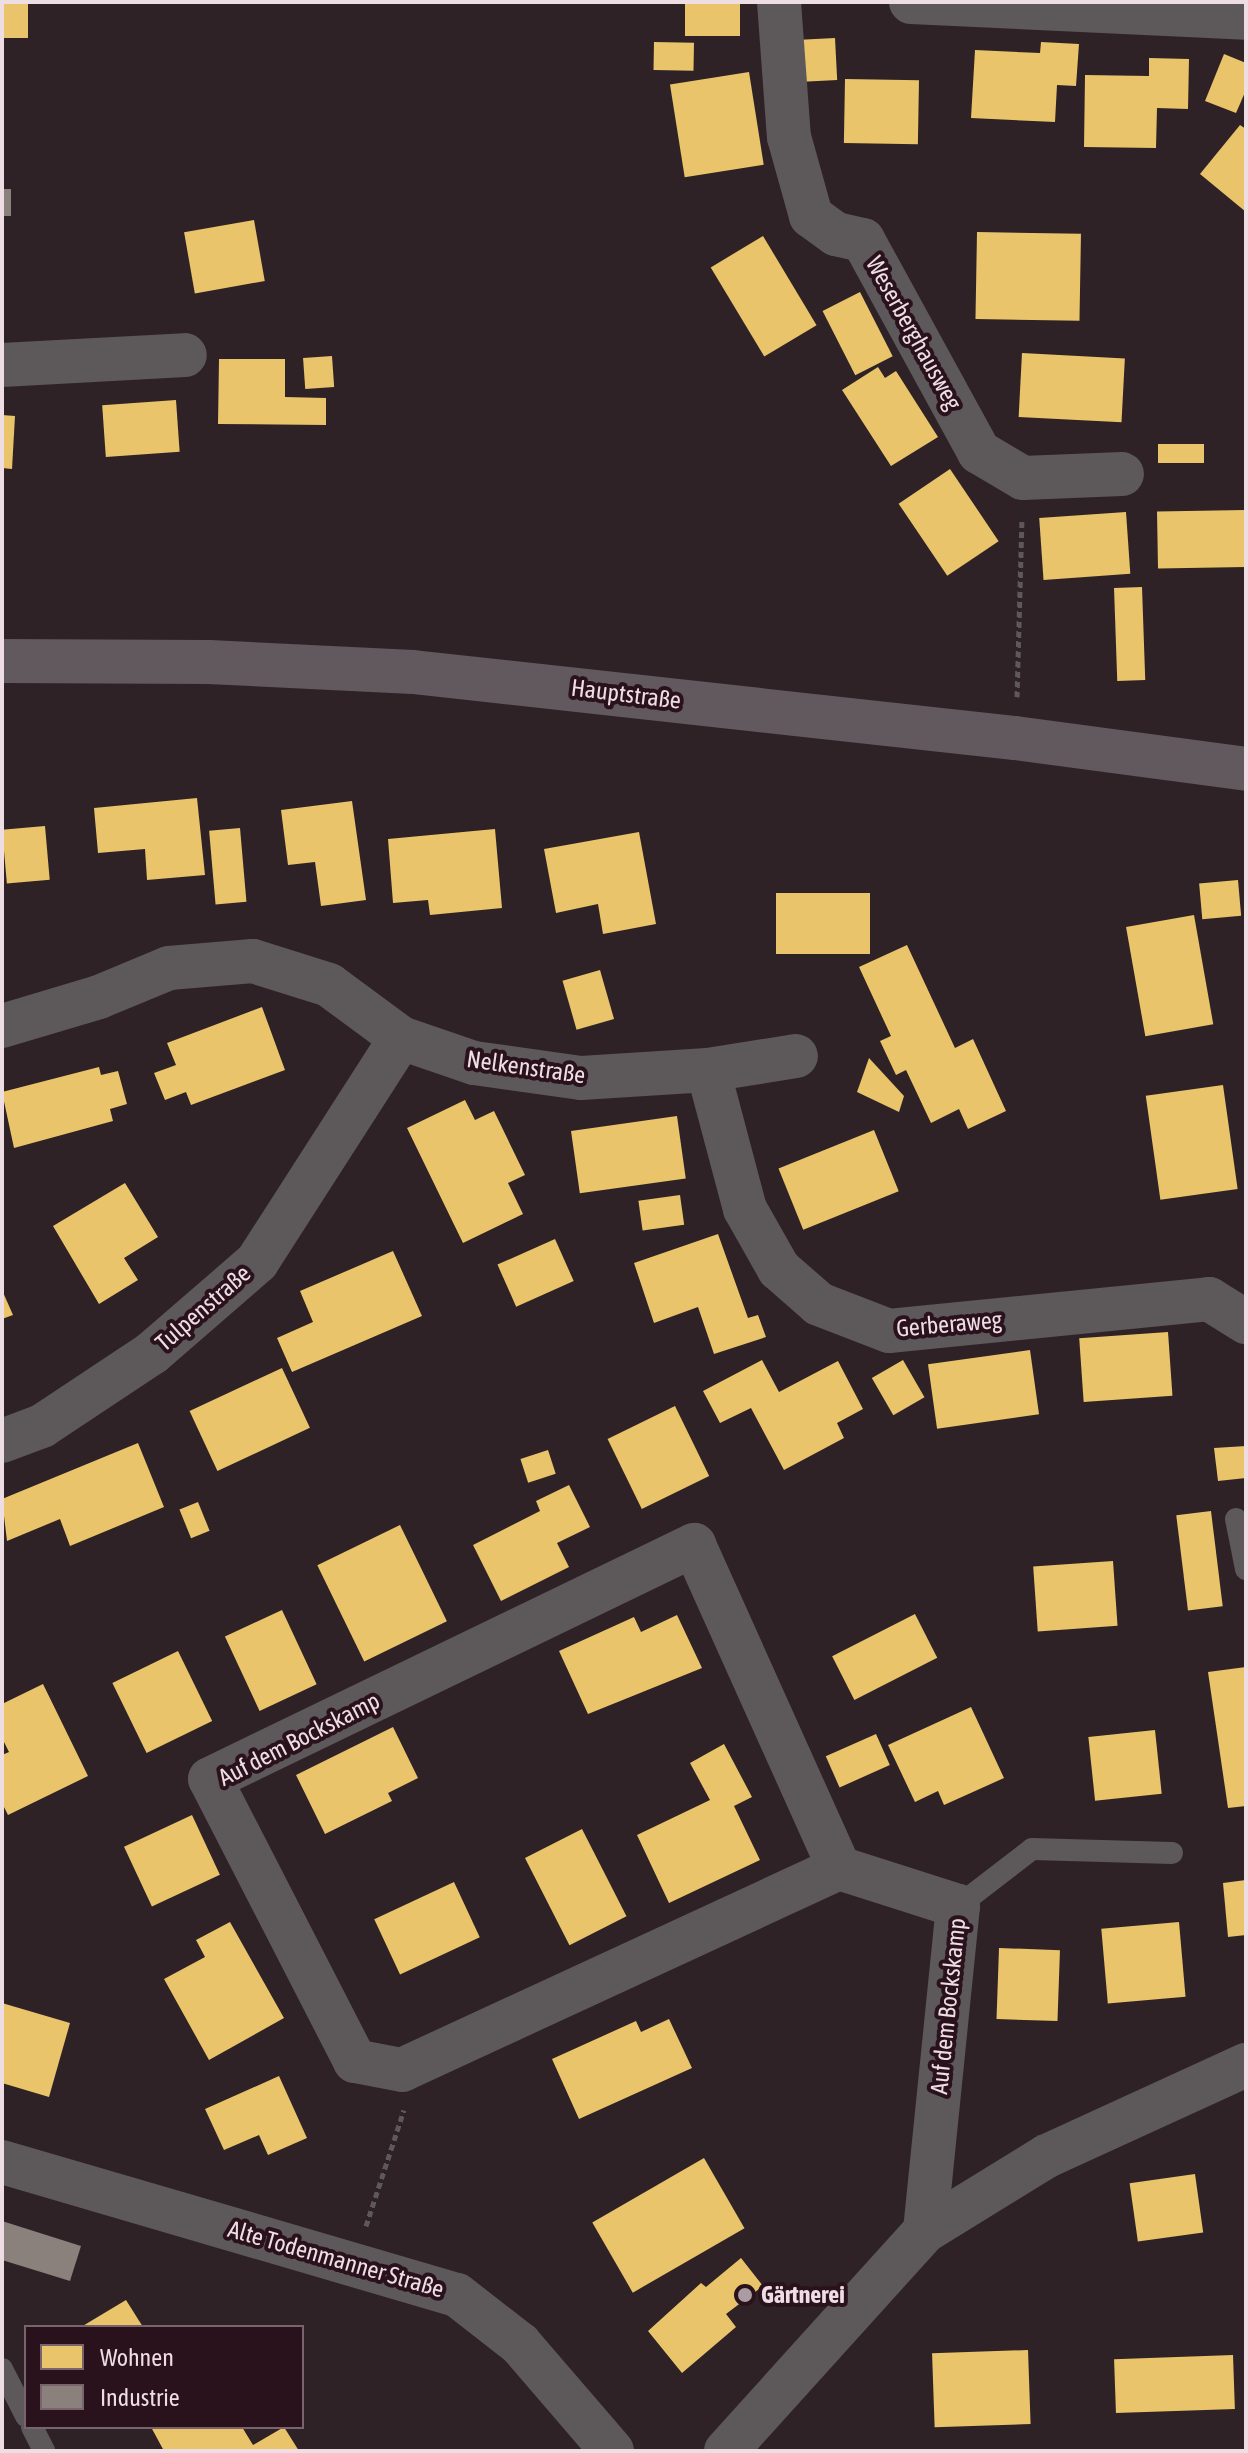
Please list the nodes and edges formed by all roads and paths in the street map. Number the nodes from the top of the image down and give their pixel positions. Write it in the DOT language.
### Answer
graph roads {
  1 [pos="779,2"];
  2 [pos="911,2"];
  3 [pos="1246,18"];
  4 [pos="185,355"];
  5 [pos="2,365"];
  6 [pos="1122,474"];
  7 [pos="1023,478"];
  8 [pos="2,661"];
  9 [pos="1015,738"];
  10 [pos="1246,769"];
  11 [pos="2,1026"];
  12 [pos="401,1038"];
  13 [pos="796,1056"];
  14 [pos="708,1070"];
  15 [pos="1246,1322"];
  16 [pos="2,1441"];
  17 [pos="1236,1519"];
  18 [pos="1246,1569"];
  19 [pos="1172,1853"];
  20 [pos="839,1868"];
  21 [pos="958,1906"];
  22 [pos="1246,2065"];
  23 [pos="402,2070"];
  24 [pos="2,2162"];
  25 [pos="925,2231"];
  26 [pos="354,2261"];
  27 [pos="2,2369"];
  28 [pos="24,2412"];
  29 [pos="33,2429"];
  30 [pos="44,2451"];
  31 [pos="612,2451"];
  32 [pos="726,2451"];
  1 -- 7 [label="street, Weserberghausweg"];
  2 -- 3 [label="street"];
  4 -- 5 [label="street"];
  6 -- 7 [label="street"];
  7 -- 9 [label="path"];
  8 -- 9 [label="main road, Hauptstraße"];
  9 -- 10 [label="main road, Hauptstraße"];
  11 -- 12 [label="street, Nelkenstraße"];
  12 -- 14 [label="street, Nelkenstraße"];
  12 -- 16 [label="street, Tulpenstraße"];
  13 -- 14 [label="street, Nelkenstraße"];
  14 -- 15 [label="street, Gerberaweg"];
  17 -- 18 [label="lane"];
  19 -- 21 [label="lane"];
  20 -- 21 [label="street, Auf dem Bockskamp"];
  20 -- 23 [label="street"];
  20 -- 23 [label="street, Auf dem Bockskamp"];
  21 -- 25 [label="street, Auf dem Bockskamp"];
  22 -- 25 [label="street"];
  23 -- 26 [label="path"];
  24 -- 26 [label="street, Alte Todenmanner Straße"];
  25 -- 32 [label="street"];
  26 -- 31 [label="street, Alte Todenmanner Straße"];
  27 -- 28 [label="lane"];
  29 -- 30 [label="lane"];
}
